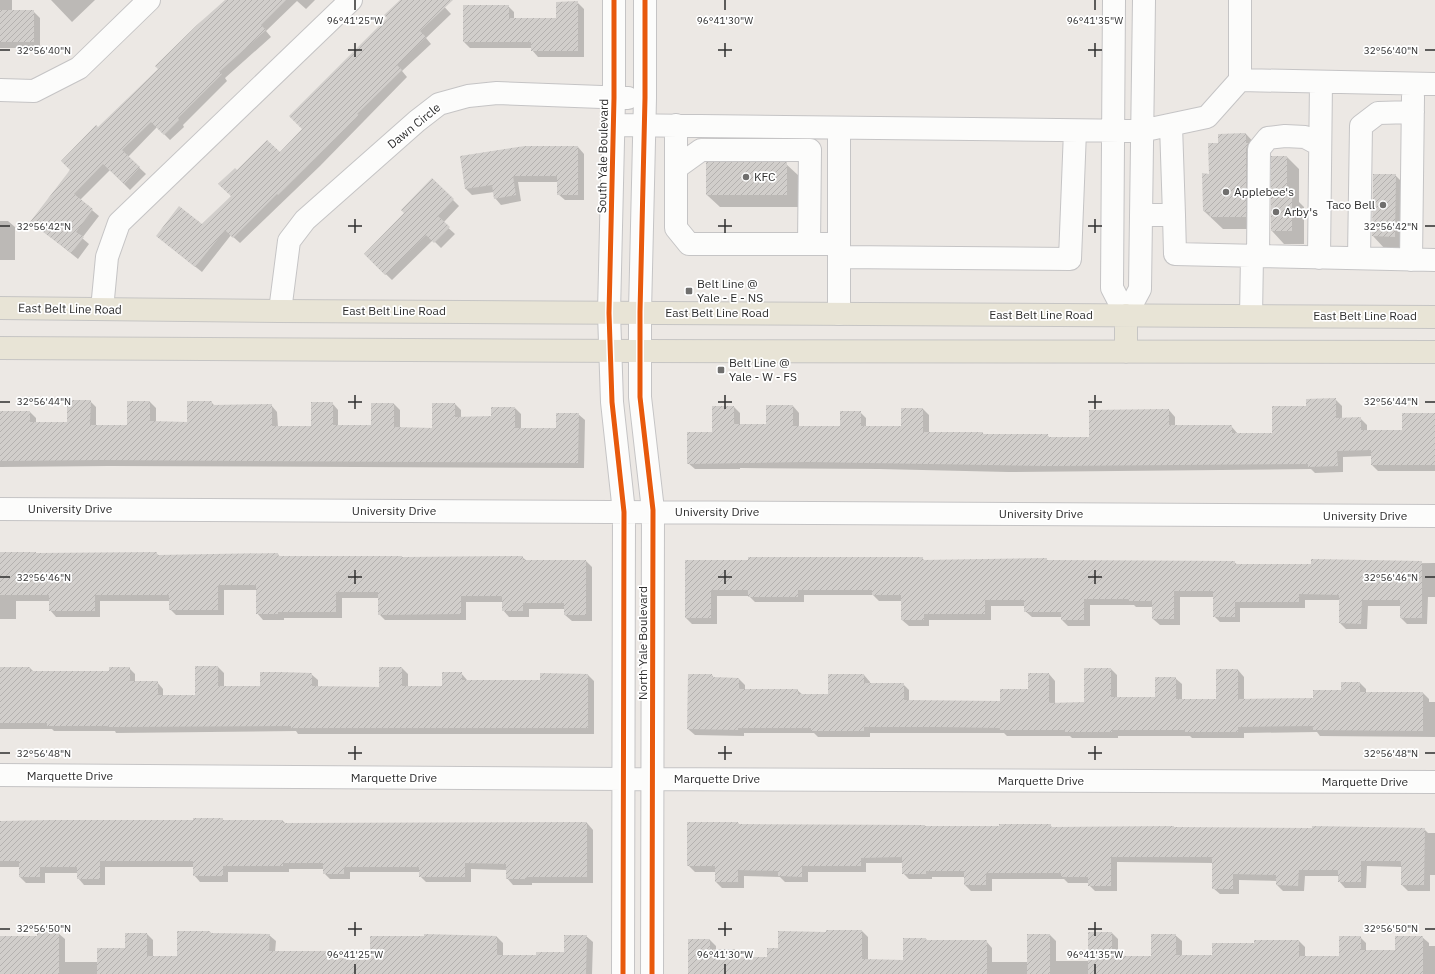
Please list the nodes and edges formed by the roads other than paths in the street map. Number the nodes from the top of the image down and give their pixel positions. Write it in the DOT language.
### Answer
graph roads {
  1 [pos="149,0"];
  2 [pos="351,0"];
  3 [pos="614,0"];
  4 [pos="645,0"];
  5 [pos="1114,0"];
  6 [pos="1144,0"];
  7 [pos="1240,0"];
  8 [pos="1240,80"];
  9 [pos="1321,82"];
  10 [pos="1413,84"];
  11 [pos="1435,84"];
  12 [pos="0,90"];
  13 [pos="614,98"];
  14 [pos="646,98"];
  15 [pos="1413,112"];
  16 [pos="614,125"];
  17 [pos="645,125"];
  18 [pos="676,125"];
  19 [pos="1171,125"];
  20 [pos="838,128"];
  21 [pos="1074,131"];
  22 [pos="1141,131"];
  23 [pos="1113,132"];
  24 [pos="1320,145"];
  25 [pos="676,168"];
  26 [pos="1141,215"];
  27 [pos="1174,215"];
  28 [pos="809,244"];
  29 [pos="838,250"];
  30 [pos="1255,256"];
  31 [pos="1319,258"];
  32 [pos="1359,258"];
  33 [pos="1411,260"];
  34 [pos="1435,260"];
  35 [pos="0,308"];
  36 [pos="102,309"];
  37 [pos="280,311"];
  38 [pos="640,312"];
  39 [pos="609,313"];
  40 [pos="838,314"];
  41 [pos="1126,315"];
  42 [pos="1251,316"];
  43 [pos="1435,317"];
  44 [pos="0,348"];
  45 [pos="610,351"];
  46 [pos="640,351"];
  47 [pos="1126,352"];
  48 [pos="1435,352"];
  49 [pos="0,509"];
  50 [pos="653,511"];
  51 [pos="624,512"];
  52 [pos="1435,516"];
  53 [pos="0,776"];
  54 [pos="624,779"];
  55 [pos="652,779"];
  56 [pos="1435,782"];
  57 [pos="623,974"];
  58 [pos="652,974"];
  1 -- 12 [label="street"];
  2 -- 36 [label="street"];
  3 -- 13 [label="street, South Yale Boulevard"];
  4 -- 14 [label="street"];
  5 -- 23 [label="street"];
  6 -- 22 [label="street"];
  7 -- 8 [label="street"];
  8 -- 9 [label="street"];
  8 -- 19 [label="street"];
  9 -- 10 [label="street"];
  9 -- 24 [label="street"];
  10 -- 11 [label="street"];
  10 -- 15 [label="street"];
  13 -- 14 [label="street, Dawn Circle"];
  13 -- 16 [label="street, South Yale Boulevard"];
  13 -- 37 [label="street, Dawn Circle"];
  14 -- 17 [label="street"];
  15 -- 32 [label="street"];
  15 -- 33 [label="street"];
  16 -- 17 [label="street"];
  16 -- 39 [label="street, South Yale Boulevard"];
  17 -- 18 [label="street"];
  17 -- 38 [label="street"];
  18 -- 20 [label="street"];
  18 -- 25 [label="street"];
  19 -- 22 [label="street"];
  19 -- 27 [label="street"];
  20 -- 21 [label="street"];
  20 -- 29 [label="street"];
  21 -- 23 [label="street"];
  21 -- 29 [label="street"];
  22 -- 23 [label="street"];
  22 -- 26 [label="street"];
  23 -- 41 [label="street"];
  24 -- 30 [label="street"];
  24 -- 31 [label="street"];
  25 -- 28 [label="street"];
  25 -- 28 [label="street"];
  26 -- 27 [label="street"];
  26 -- 41 [label="street"];
  27 -- 30 [label="street"];
  28 -- 29 [label="street"];
  29 -- 40 [label="street"];
  30 -- 31 [label="street"];
  30 -- 42 [label="street"];
  31 -- 32 [label="street"];
  32 -- 33 [label="street"];
  33 -- 34 [label="street"];
  35 -- 36 [label="main road, East Belt Line Road"];
  36 -- 37 [label="main road, East Belt Line Road"];
  37 -- 39 [label="main road, East Belt Line Road"];
  38 -- 39 [label="main road, East Belt Line Road"];
  38 -- 40 [label="main road, East Belt Line Road"];
  38 -- 46 [label="street, North Yale Boulevard"];
  39 -- 45 [label="street, North Yale Boulevard"];
  40 -- 41 [label="main road, East Belt Line Road"];
  41 -- 42 [label="main road, East Belt Line Road"];
  41 -- 47 [label="main road"];
  42 -- 43 [label="main road, East Belt Line Road"];
  44 -- 45 [label="main road"];
  45 -- 46 [label="main road"];
  45 -- 51 [label="street, North Yale Boulevard"];
  46 -- 47 [label="main road"];
  46 -- 50 [label="street, North Yale Boulevard"];
  47 -- 48 [label="main road"];
  49 -- 51 [label="street, University Drive"];
  50 -- 51 [label="street, University Drive"];
  50 -- 52 [label="street, University Drive"];
  50 -- 55 [label="street, North Yale Boulevard"];
  51 -- 54 [label="street, North Yale Boulevard"];
  53 -- 54 [label="street, Marquette Drive"];
  54 -- 55 [label="street, Marquette Drive"];
  54 -- 57 [label="street, North Yale Boulevard"];
  55 -- 56 [label="street, Marquette Drive"];
  55 -- 58 [label="street, North Yale Boulevard"];
}
